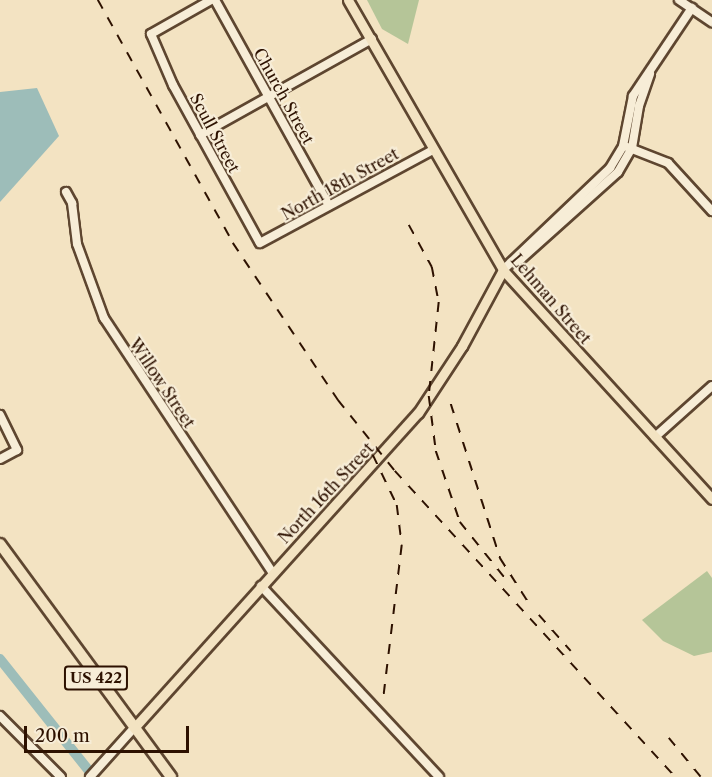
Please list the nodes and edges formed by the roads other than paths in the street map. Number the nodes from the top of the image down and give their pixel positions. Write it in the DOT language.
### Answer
graph roads {
  1 [pos="213,0"];
  2 [pos="348,0"];
  3 [pos="679,0"];
  4 [pos="692,8"];
  5 [pos="710,18"];
  6 [pos="372,39"];
  7 [pos="269,97"];
  8 [pos="200,135"];
  9 [pos="627,147"];
  10 [pos="433,150"];
  11 [pos="66,192"];
  12 [pos="329,206"];
  13 [pos="712,211"];
  14 [pos="260,243"];
  15 [pos="503,270"];
  16 [pos="712,386"];
  17 [pos="0,416"];
  18 [pos="655,437"];
  19 [pos="0,459"];
  20 [pos="712,499"];
  21 [pos="0,544"];
  22 [pos="273,573"];
  23 [pos="261,586"];
  24 [pos="0,716"];
  25 [pos="7,722"];
  26 [pos="134,728"];
  27 [pos="0,730"];
  28 [pos="93,774"];
  29 [pos="61,777"];
  30 [pos="171,777"];
  31 [pos="440,777"];
  1 -- 7 [label="street, Church Street"];
  1 -- 8 [label="street, Scull Street"];
  2 -- 6 [label="main road, Lehman Street"];
  3 -- 4 [label="street"];
  4 -- 5 [label="street"];
  4 -- 9 [label="street, North 16th Street"];
  6 -- 7 [label="street"];
  6 -- 10 [label="main road, Lehman Street"];
  7 -- 8 [label="street"];
  7 -- 12 [label="street, Church Street"];
  8 -- 14 [label="street, Scull Street"];
  9 -- 13 [label="street"];
  9 -- 15 [label="street, North 16th Street"];
  10 -- 12 [label="street, North 18th Street"];
  10 -- 15 [label="main road, Lehman Street"];
  11 -- 22 [label="street, Willow Street"];
  12 -- 14 [label="street, North 18th Street"];
  15 -- 18 [label="main road, Lehman Street"];
  15 -- 22 [label="main road, North 16th Street"];
  16 -- 18 [label="street"];
  17 -- 19 [label="street"];
  18 -- 20 [label="main road, Lehman Street"];
  21 -- 26 [label="highway, US 422"];
  22 -- 23 [label="main road, North 16th Street"];
  23 -- 26 [label="main road, North 16th Street"];
  23 -- 31 [label="street"];
  24 -- 25 [label="street"];
  25 -- 27 [label="street"];
  25 -- 29 [label="street"];
  26 -- 28 [label="street"];
  26 -- 30 [label="highway, US 422"];
}
